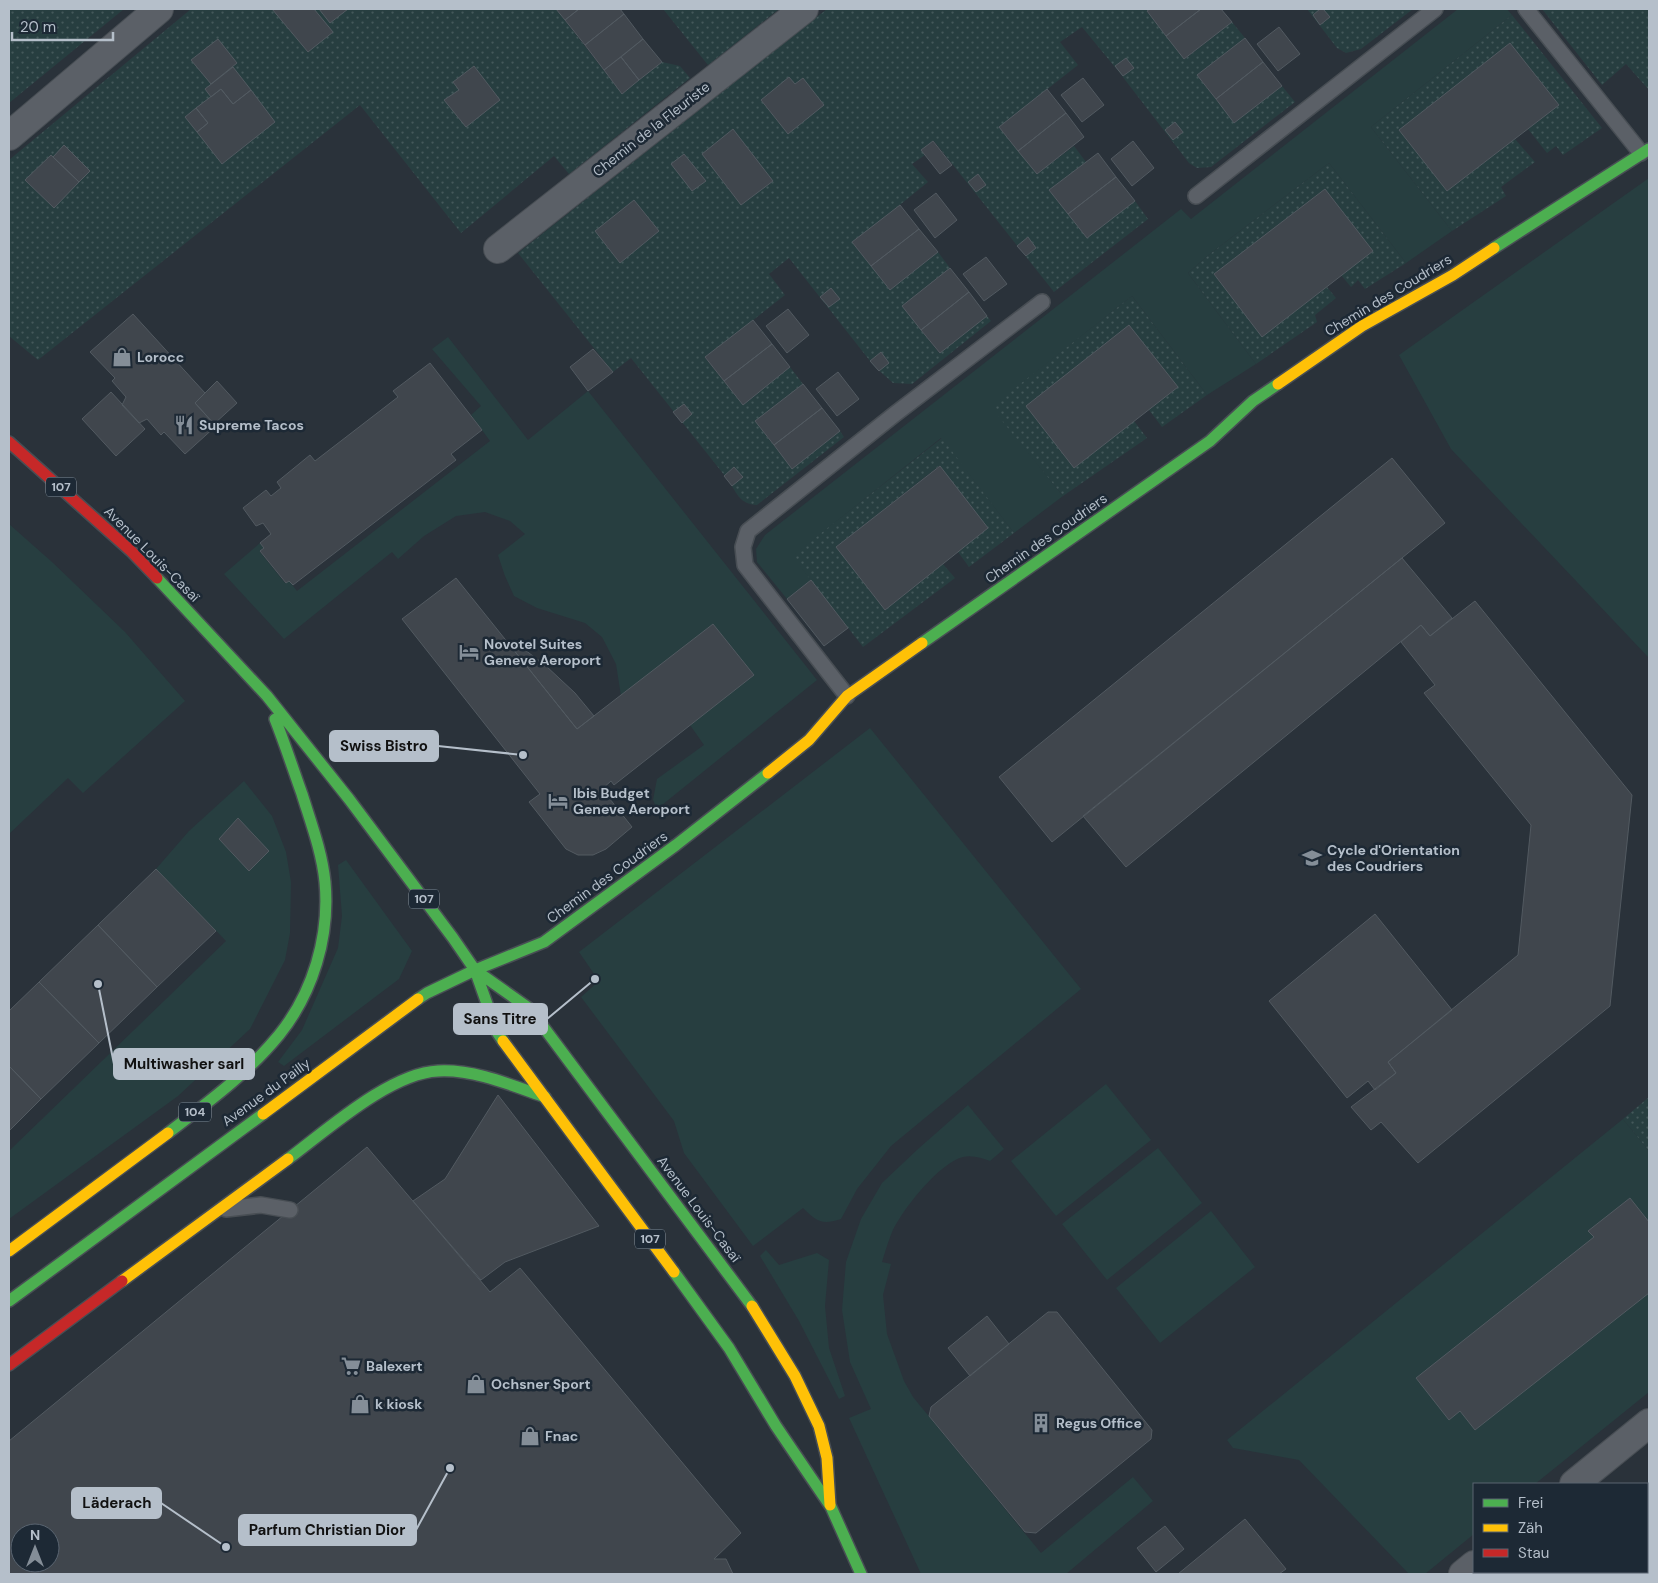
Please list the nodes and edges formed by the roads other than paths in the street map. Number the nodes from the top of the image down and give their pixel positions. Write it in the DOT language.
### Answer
graph roads {
  1 [pos="159,9"];
  2 [pos="804,9"];
  3 [pos="1435,9"];
  4 [pos="1526,9"];
  5 [pos="9,136"];
  6 [pos="1645,151"];
  7 [pos="1196,196"];
  8 [pos="498,249"];
  9 [pos="1042,302"];
  10 [pos="9,442"];
  11 [pos="267,696"];
  12 [pos="847,696"];
  13 [pos="324,927"];
  14 [pos="475,970"];
  15 [pos="545,1097"];
  16 [pos="220,1210"];
  17 [pos="290,1210"];
  18 [pos="9,1250"];
  19 [pos="9,1301"];
  20 [pos="9,1365"];
  21 [pos="1649,1423"];
  22 [pos="1575,1483"];
  23 [pos="831,1506"];
  24 [pos="1473,1566"];
  25 [pos="861,1574"];
  26 [pos="1463,1574"];
  1 -- 5 [label="street"];
  2 -- 8 [label="street, Chemin de la Fleuriste"];
  3 -- 7 [label="lane"];
  4 -- 6 [label="lane"];
  6 -- 12 [label="main road, Chemin des Coudriers"];
  9 -- 12 [label="lane"];
  10 -- 11 [label="main road, Avenue Louis-Casaï / 107"];
  11 -- 13 [label="main road, Avenue Louis-Casaï"];
  11 -- 14 [label="main road, Avenue Louis-Casaï / 107"];
  12 -- 14 [label="main road, Chemin des Coudriers"];
  13 -- 18 [label="main road, Avenue du Pailly / 104"];
  14 -- 15 [label="main road, Avenue Louis-Casaï / 107"];
  14 -- 19 [label="main road, Avenue du Pailly"];
  14 -- 23 [label="main road, Avenue Louis-Casaï / 107"];
  15 -- 16 [label="main road"];
  15 -- 23 [label="main road, Avenue Louis-Casaï / 107"];
  16 -- 17 [label="lane"];
  16 -- 20 [label="main road"];
  21 -- 22 [label="street"];
  23 -- 25 [label="main road, Avenue Louis-Casaï / 107"];
  24 -- 26 [label="street"];
}
